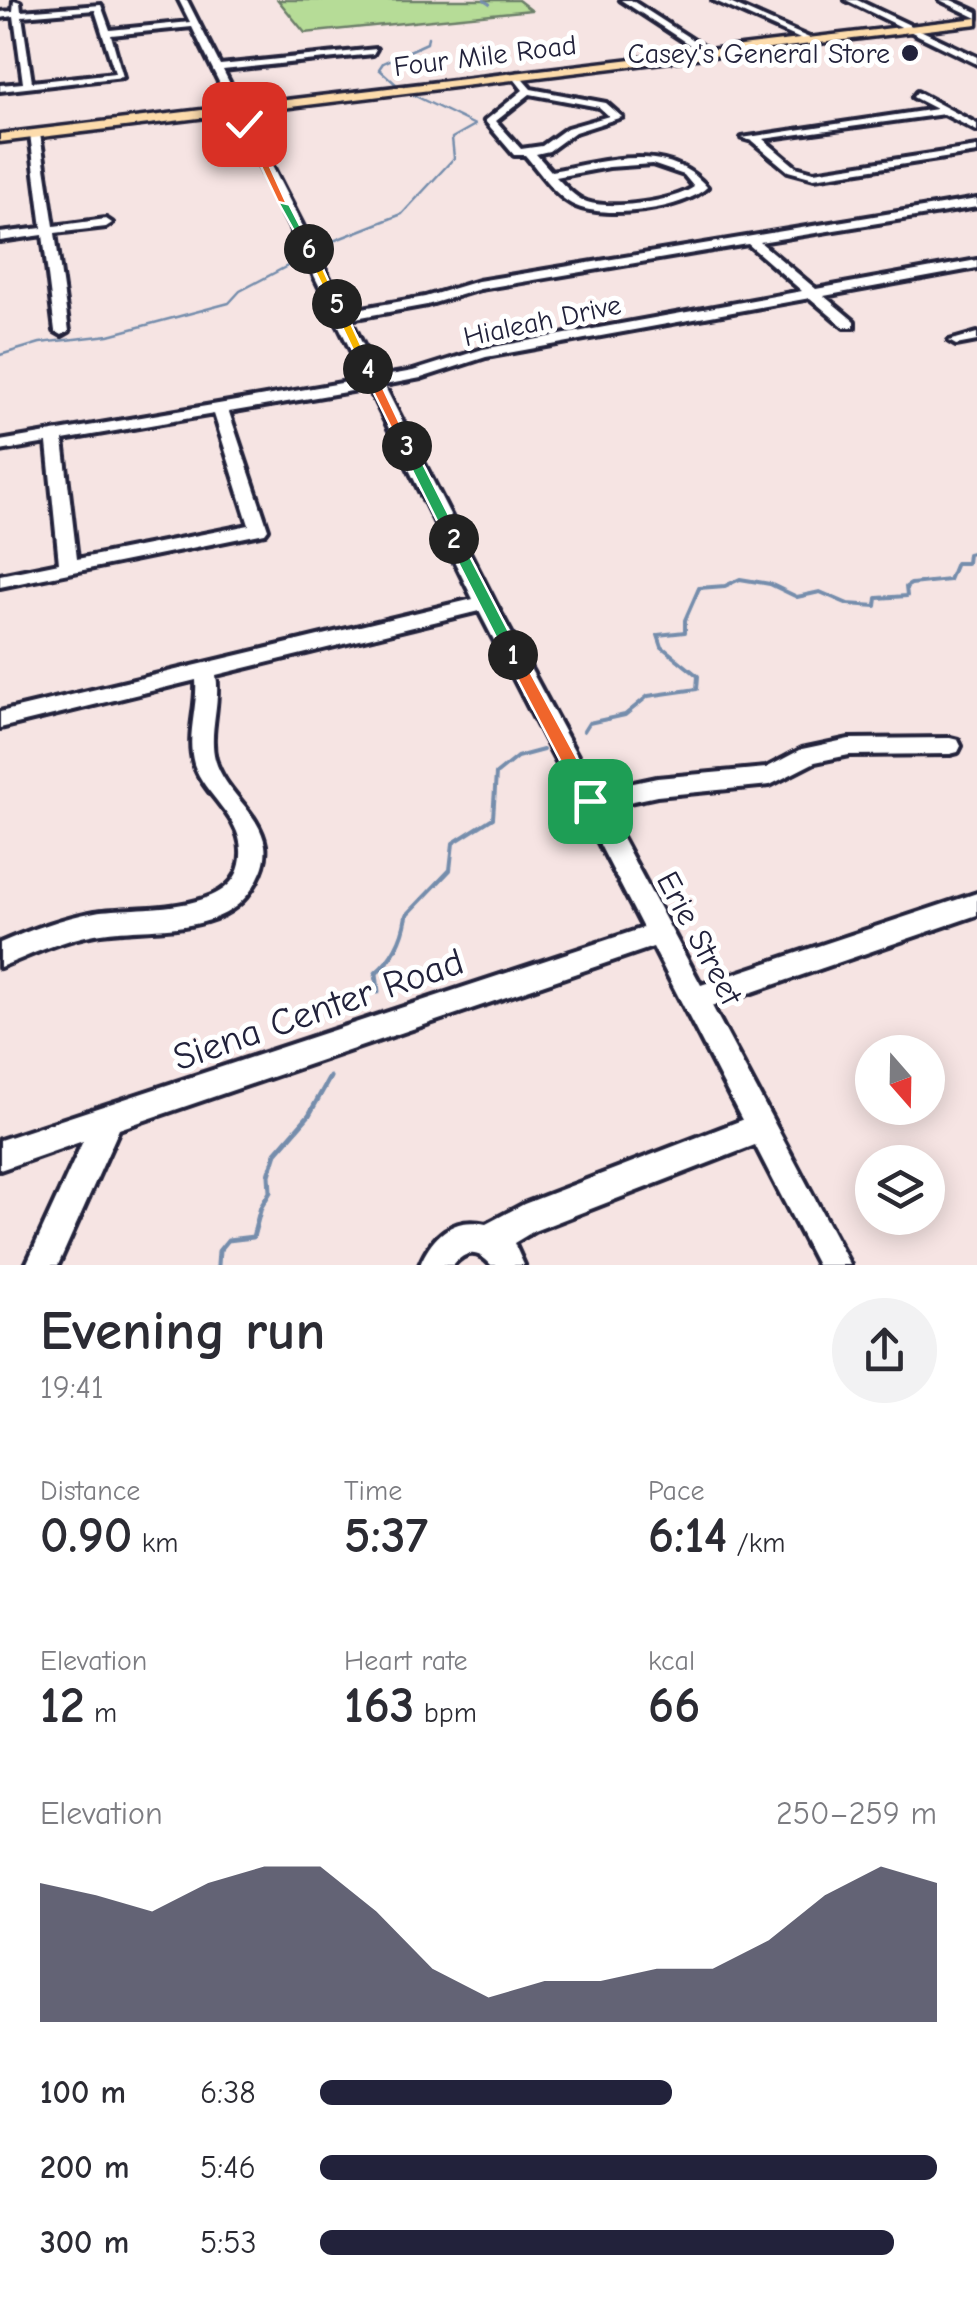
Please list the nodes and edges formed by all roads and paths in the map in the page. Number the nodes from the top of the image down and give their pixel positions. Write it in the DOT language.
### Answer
graph roads {
  1 [pos="16,0"];
  2 [pos="183,0"];
  3 [pos="625,0"];
  4 [pos="718,0"];
  5 [pos="850,0"];
  6 [pos="944,0"];
  7 [pos="18,14"];
  8 [pos="0,15"];
  9 [pos="977,18"];
  10 [pos="196,24"];
  11 [pos="911,29"];
  12 [pos="106,32"];
  13 [pos="812,41"];
  14 [pos="373,52"];
  15 [pos="708,53"];
  16 [pos="977,61"];
  17 [pos="219,68"];
  18 [pos="517,76"];
  19 [pos="28,85"];
  20 [pos="0,88"];
  21 [pos="528,91"];
  22 [pos="917,95"];
  23 [pos="238,110"];
  24 [pos="946,111"];
  25 [pos="977,128"];
  26 [pos="35,134"];
  27 [pos="0,138"];
  28 [pos="977,150"];
  29 [pos="523,153"];
  30 [pos="550,174"];
  31 [pos="977,203"];
  32 [pos="106,223"];
  33 [pos="48,230"];
  34 [pos="0,237"];
  35 [pos="750,240"];
  36 [pos="977,264"];
  37 [pos="814,293"];
  38 [pos="343,316"];
  39 [pos="850,324"];
  40 [pos="62,331"];
  41 [pos="977,337"];
  42 [pos="956,341"];
  43 [pos="375,382"];
  44 [pos="220,408"];
  45 [pos="54,436"];
  46 [pos="0,446"];
  47 [pos="70,567"];
  48 [pos="0,581"];
  49 [pos="485,603"];
  50 [pos="205,670"];
  51 [pos="0,720"];
  52 [pos="950,746"];
  53 [pos="590,801"];
  54 [pos="977,904"];
  55 [pos="660,933"];
  56 [pos="0,955"];
  57 [pos="696,999"];
  58 [pos="109,1119"];
  59 [pos="763,1128"];
  60 [pos="0,1155"];
  61 [pos="499,1253"];
  62 [pos="42,1265"];
  63 [pos="436,1265"];
  64 [pos="834,1265"];
  1 -- 7 [label="street"];
  2 -- 10 [label="street, Erie Street"];
  3 -- 15 [label="street"];
  4 -- 13 [label="street"];
  5 -- 11 [label="street"];
  6 -- 9 [label="street"];
  7 -- 8 [label="street"];
  7 -- 12 [label="street"];
  7 -- 19 [label="street"];
  9 -- 11 [label="main road, Four Mile Road"];
  10 -- 12 [label="street"];
  10 -- 17 [label="street, Erie Street"];
  11 -- 13 [label="main road, Four Mile Road"];
  11 -- 16 [label="street"];
  12 -- 19 [label="street"];
  13 -- 15 [label="main road, Four Mile Road"];
  14 -- 17 [label="street"];
  15 -- 18 [label="main road, Four Mile Road"];
  17 -- 23 [label="street, Erie Street"];
  18 -- 21 [label="street"];
  18 -- 23 [label="main road, Four Mile Road"];
  19 -- 20 [label="street"];
  21 -- 29 [label="street"];
  21 -- 29 [label="street"];
  22 -- 24 [label="street"];
  23 -- 26 [label="main road, Four Mile Road"];
  23 -- 38 [label="street, Erie Street"];
  24 -- 25 [label="street"];
  24 -- 28 [label="street"];
  26 -- 27 [label="main road, Four Mile Road"];
  26 -- 33 [label="street"];
  29 -- 30 [label="street"];
  30 -- 30 [label="street"];
  31 -- 35 [label="street"];
  32 -- 33 [label="street"];
  33 -- 34 [label="street"];
  33 -- 40 [label="street"];
  35 -- 37 [label="street"];
  35 -- 38 [label="street"];
  36 -- 37 [label="street, Hialeah Drive"];
  37 -- 39 [label="street"];
  37 -- 43 [label="street, Hialeah Drive"];
  38 -- 43 [label="street, Erie Street"];
  41 -- 42 [label="street"];
  43 -- 44 [label="street, Hialeah Drive"];
  43 -- 49 [label="street, Erie Street"];
  44 -- 45 [label="street, Hialeah Drive"];
  44 -- 47 [label="street"];
  45 -- 46 [label="street, Hialeah Drive"];
  45 -- 47 [label="street"];
  47 -- 48 [label="street"];
  49 -- 50 [label="street"];
  49 -- 53 [label="street, Erie Street"];
  50 -- 51 [label="street"];
  50 -- 56 [label="street"];
  52 -- 53 [label="street"];
  53 -- 55 [label="street, Erie Street"];
  54 -- 57 [label="street"];
  55 -- 57 [label="street, Erie Street"];
  55 -- 58 [label="street, Siena Center Road"];
  57 -- 59 [label="street, Erie Street"];
  58 -- 60 [label="street, Siena Center Road"];
  58 -- 62 [label="street"];
  59 -- 61 [label="street"];
  59 -- 64 [label="street, Erie Street"];
  61 -- 63 [label="street"];
}
